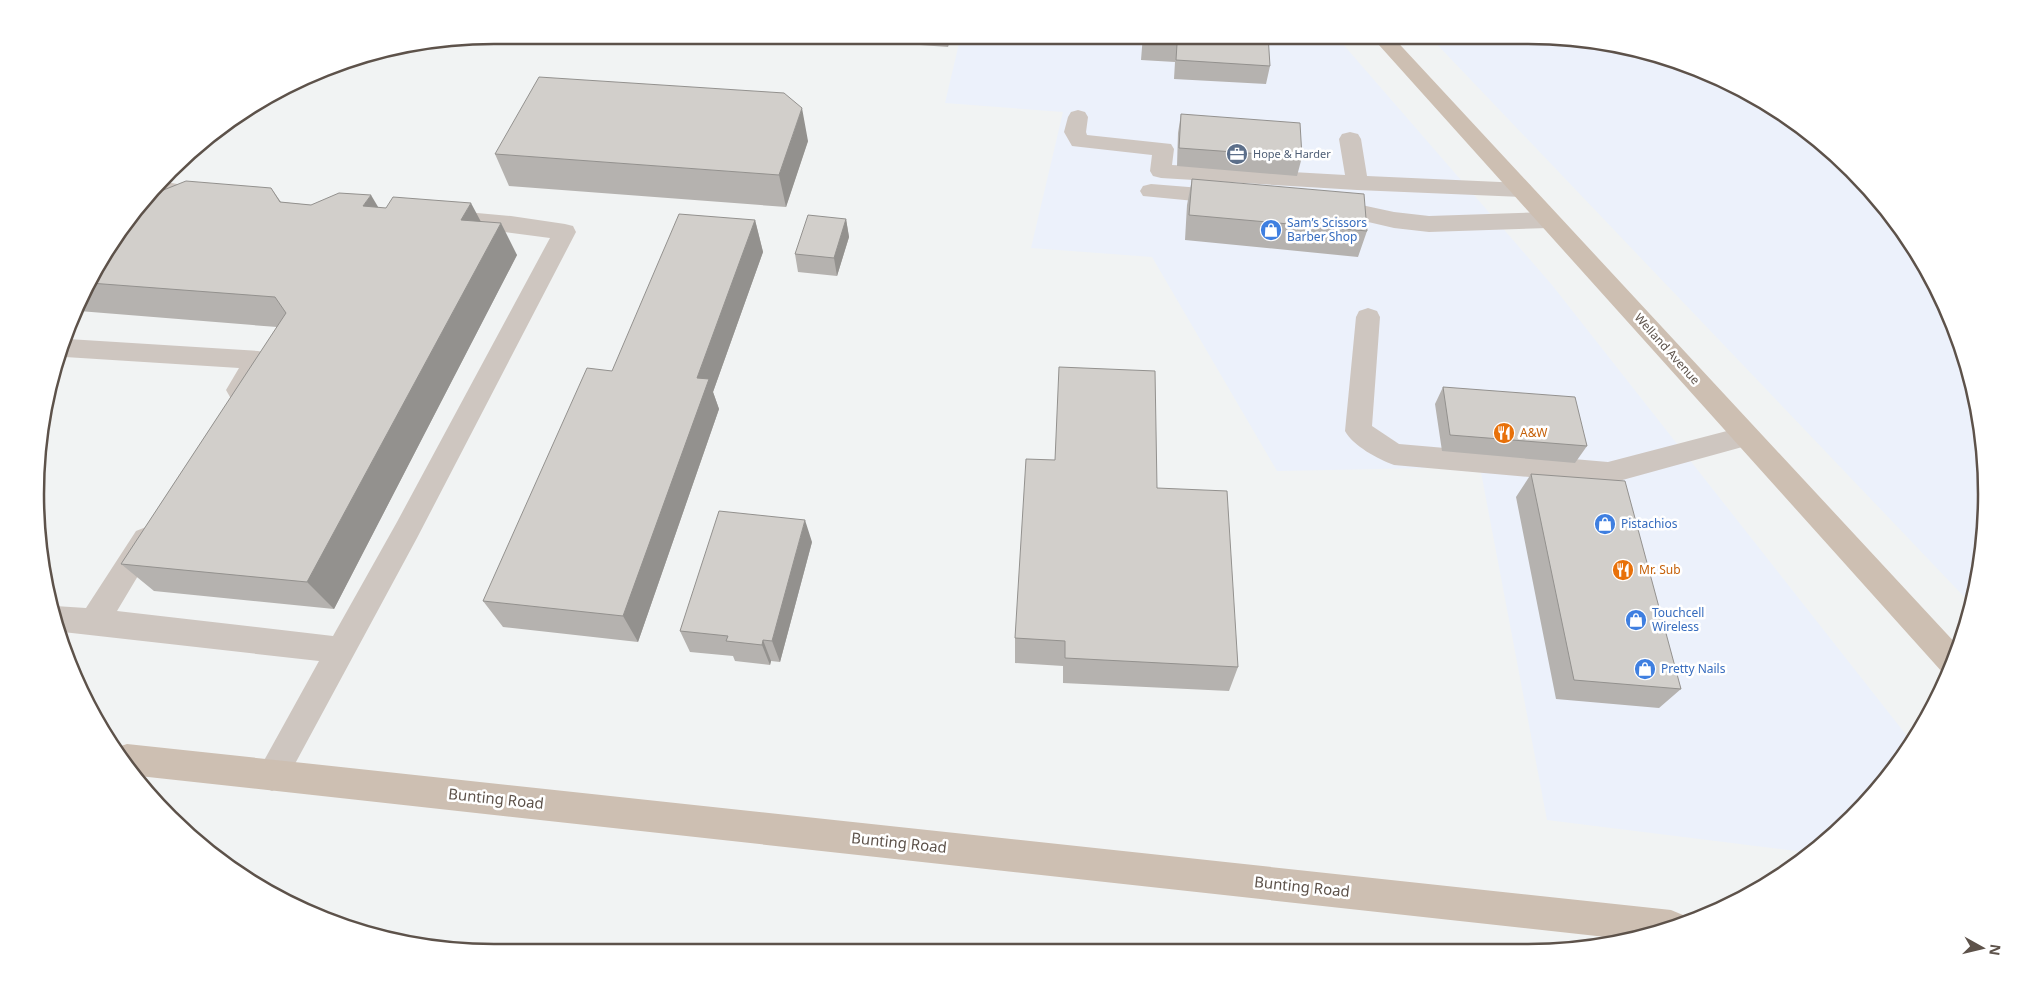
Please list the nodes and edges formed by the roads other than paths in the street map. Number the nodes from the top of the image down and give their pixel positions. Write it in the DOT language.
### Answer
graph roads {
  1 [pos="1388,44"];
  2 [pos="1078,117"];
  3 [pos="1350,139"];
  4 [pos="1357,183"];
  5 [pos="164,188"];
  6 [pos="1522,190"];
  7 [pos="1151,191"];
  8 [pos="222,197"];
  9 [pos="1247,199"];
  10 [pos="1304,204"];
  11 [pos="421,216"];
  12 [pos="1548,220"];
  13 [pos="1368,317"];
  14 [pos="68,348"];
  15 [pos="226,411"];
  16 [pos="1746,436"];
  17 [pos="158,521"];
  18 [pos="61,618"];
  19 [pos="94,622"];
  20 [pos="340,650"];
  21 [pos="1948,656"];
  22 [pos="131,759"];
  23 [pos="272,775"];
  24 [pos="1656,925"];
  1 -- 6 [label="main road, Welland Avenue"];
  2 -- 4 [label="lane"];
  3 -- 4 [label="lane"];
  4 -- 6 [label="lane"];
  5 -- 8 [label="lane"];
  6 -- 12 [label="main road, Welland Avenue"];
  7 -- 9 [label="lane"];
  10 -- 12 [label="lane"];
  11 -- 20 [label="lane"];
  12 -- 16 [label="main road, Welland Avenue"];
  13 -- 16 [label="lane"];
  14 -- 15 [label="lane"];
  16 -- 21 [label="main road, Welland Avenue"];
  17 -- 19 [label="lane"];
  18 -- 19 [label="lane"];
  19 -- 20 [label="lane"];
  20 -- 23 [label="lane"];
  22 -- 23 [label="main road, Bunting Road"];
  23 -- 24 [label="main road, Bunting Road"];
}
